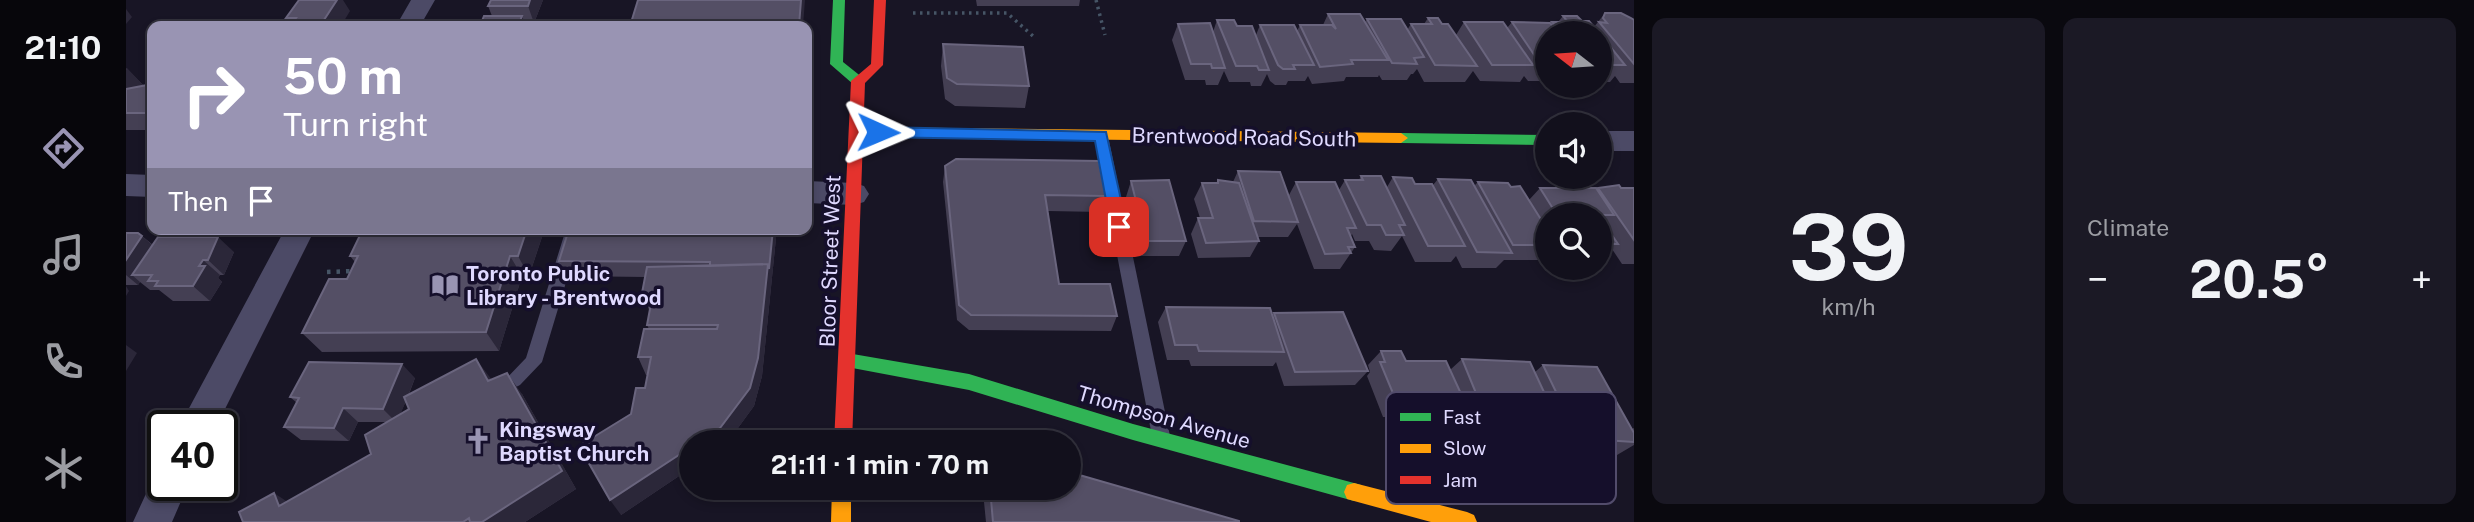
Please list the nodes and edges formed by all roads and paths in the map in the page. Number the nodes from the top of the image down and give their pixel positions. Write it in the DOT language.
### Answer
graph roads {
  1 [pos="423,0"];
  2 [pos="839,0"];
  3 [pos="880,0"];
  4 [pos="1096,0"];
  5 [pos="908,13"];
  6 [pos="411,21"];
  7 [pos="1105,35"];
  8 [pos="1032,36"];
  9 [pos="858,81"];
  10 [pos="857,132"];
  11 [pos="1101,136"];
  12 [pos="1535,140"];
  13 [pos="1612,141"];
  14 [pos="1634,141"];
  15 [pos="126,186"];
  16 [pos="147,186"];
  17 [pos="812,192"];
  18 [pos="854,194"];
  19 [pos="297,235"];
  20 [pos="572,235"];
  21 [pos="359,261"];
  22 [pos="327,271"];
  23 [pos="847,360"];
  24 [pos="514,380"];
  25 [pos="206,410"];
  26 [pos="844,430"];
  27 [pos="1162,440"];
  28 [pos="842,500"];
  29 [pos="1386,500"];
  30 [pos="162,501"];
  31 [pos="1400,504"];
  32 [pos="152,522"];
  33 [pos="841,522"];
  34 [pos="1467,522"];
  1 -- 6 [label="street"];
  2 -- 9 [label="street"];
  3 -- 9 [label="street"];
  4 -- 7 [label="path"];
  5 -- 8 [label="path"];
  9 -- 10 [label="street, Bloor Street West"];
  10 -- 11 [label="street, Brentwood Road South"];
  10 -- 18 [label="street, Bloor Street West"];
  11 -- 12 [label="street, Brentwood Road South"];
  11 -- 27 [label="lane"];
  13 -- 14 [label="street"];
  15 -- 16 [label="street"];
  17 -- 18 [label="street"];
  18 -- 23 [label="street, Bloor Street West"];
  19 -- 25 [label="street"];
  20 -- 24 [label="lane"];
  21 -- 22 [label="path"];
  23 -- 26 [label="street, Bloor Street West"];
  23 -- 27 [label="street, Thompson Avenue"];
  27 -- 29 [label="street, Thompson Avenue"];
  28 -- 33 [label="street"];
  30 -- 32 [label="street"];
  31 -- 34 [label="street, Thompson Avenue"];
}
